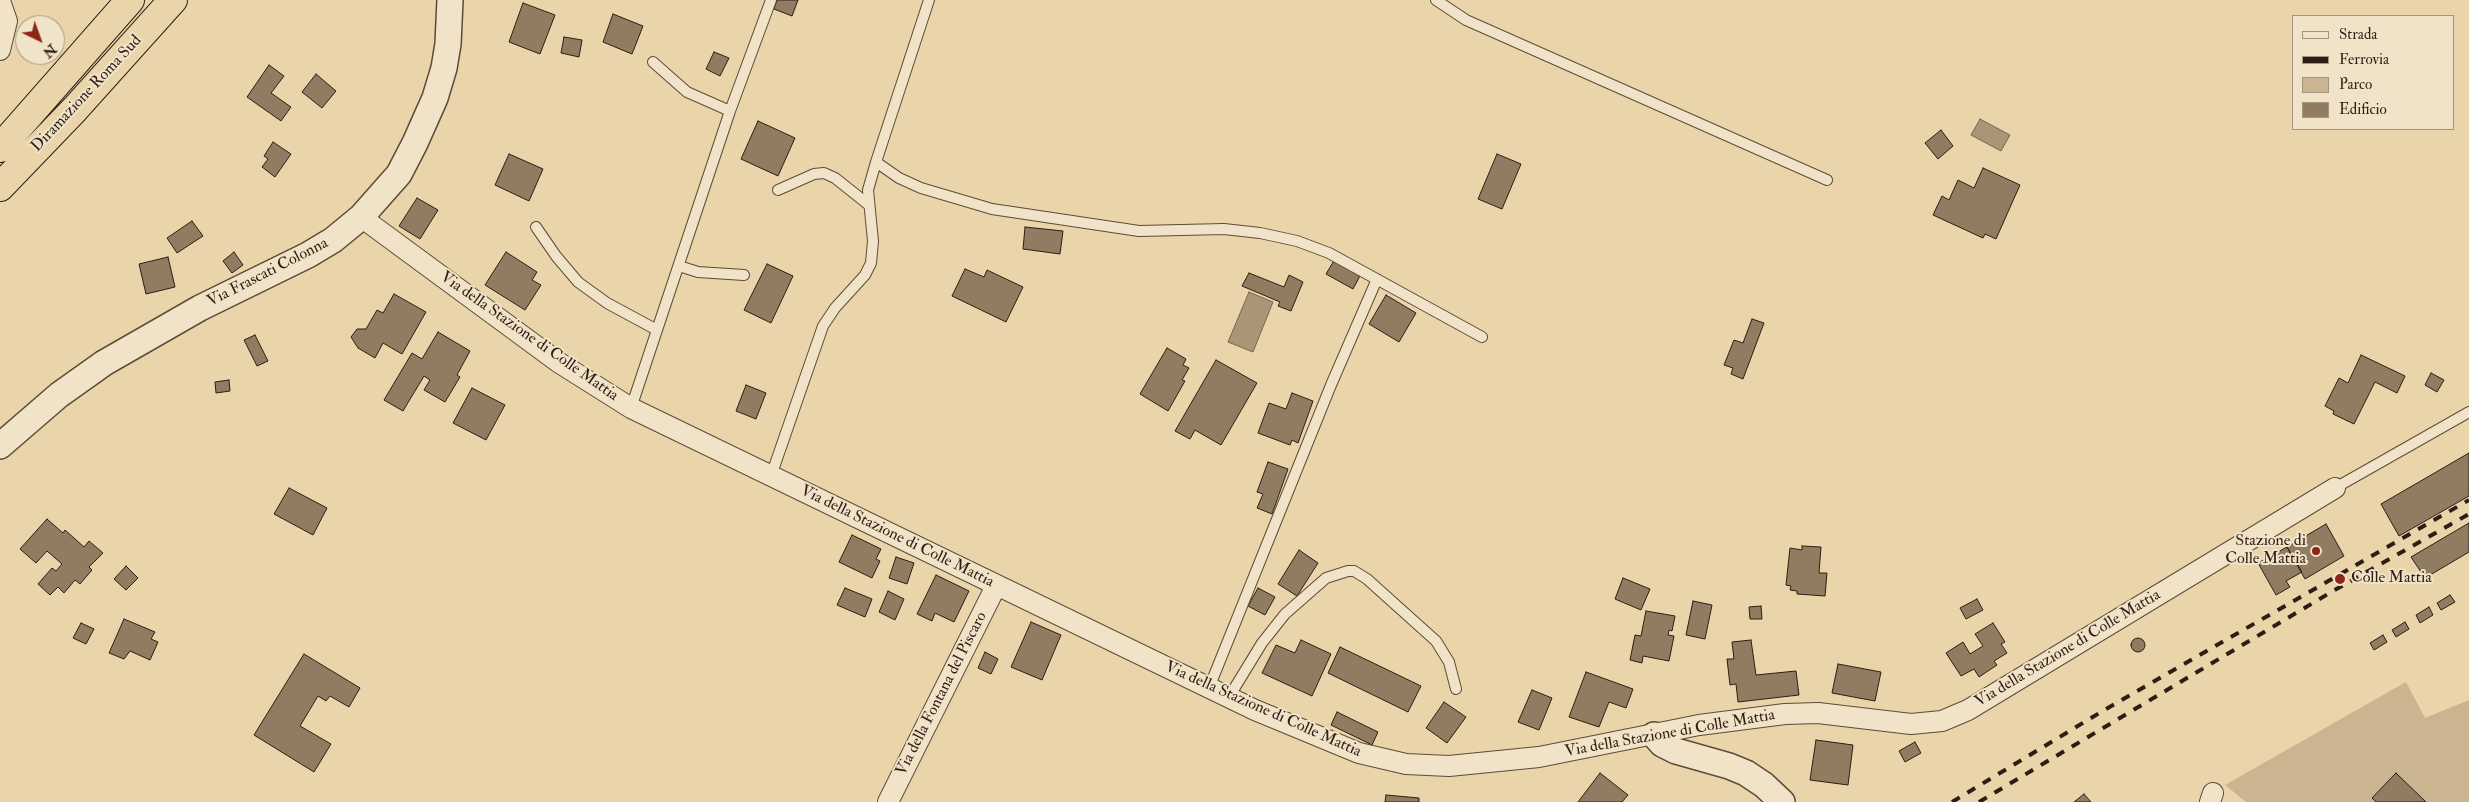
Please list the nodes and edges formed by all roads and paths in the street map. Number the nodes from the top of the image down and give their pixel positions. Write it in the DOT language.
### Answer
graph roads {
  1 [pos="130,0"];
  2 [pos="173,0"];
  3 [pos="450,0"];
  4 [pos="771,0"];
  5 [pos="929,0"];
  6 [pos="1436,0"];
  7 [pos="0,1"];
  8 [pos="0,50"];
  9 [pos="653,62"];
  10 [pos="730,111"];
  11 [pos="0,148"];
  12 [pos="876,162"];
  13 [pos="1827,180"];
  14 [pos="0,187"];
  15 [pos="778,190"];
  16 [pos="869,205"];
  17 [pos="361,217"];
  18 [pos="536,227"];
  19 [pos="679,266"];
  20 [pos="744,275"];
  21 [pos="1377,278"];
  22 [pos="657,330"];
  23 [pos="1482,337"];
  24 [pos="631,408"];
  25 [pos="2469,412"];
  26 [pos="0,446"];
  27 [pos="771,476"];
  28 [pos="2335,488"];
  29 [pos="996,586"];
  30 [pos="1209,688"];
  31 [pos="1456,689"];
  32 [pos="1229,697"];
  33 [pos="1654,735"];
  34 [pos="888,802"];
  35 [pos="1782,802"];
  1 -- 11 [label="highway, Diramazione Roma Sud"];
  2 -- 14 [label="highway, Diramazione Roma Sud"];
  3 -- 17 [label="street, Via Frascati Colonna"];
  4 -- 10 [label="lane"];
  5 -- 12 [label="lane"];
  6 -- 13 [label="lane"];
  7 -- 8 [label="street"];
  9 -- 10 [label="lane"];
  10 -- 19 [label="lane"];
  12 -- 16 [label="lane"];
  12 -- 21 [label="lane"];
  15 -- 16 [label="lane"];
  16 -- 27 [label="lane"];
  17 -- 24 [label="street, Via della Stazione di Colle Mattia"];
  17 -- 26 [label="street, Via Frascati Colonna"];
  18 -- 22 [label="lane"];
  19 -- 20 [label="lane"];
  19 -- 22 [label="lane"];
  21 -- 23 [label="lane"];
  21 -- 30 [label="lane"];
  22 -- 24 [label="lane"];
  24 -- 27 [label="street, Via della Stazione di Colle Mattia"];
  25 -- 28 [label="lane"];
  27 -- 29 [label="street, Via della Stazione di Colle Mattia"];
  28 -- 33 [label="street, Via della Stazione di Colle Mattia"];
  29 -- 30 [label="street, Via della Stazione di Colle Mattia"];
  29 -- 34 [label="street, Via della Fontana del Piscaro"];
  30 -- 32 [label="street, Via della Stazione di Colle Mattia"];
  31 -- 32 [label="lane"];
  32 -- 33 [label="street, Via della Stazione di Colle Mattia"];
  33 -- 35 [label="street"];
}
